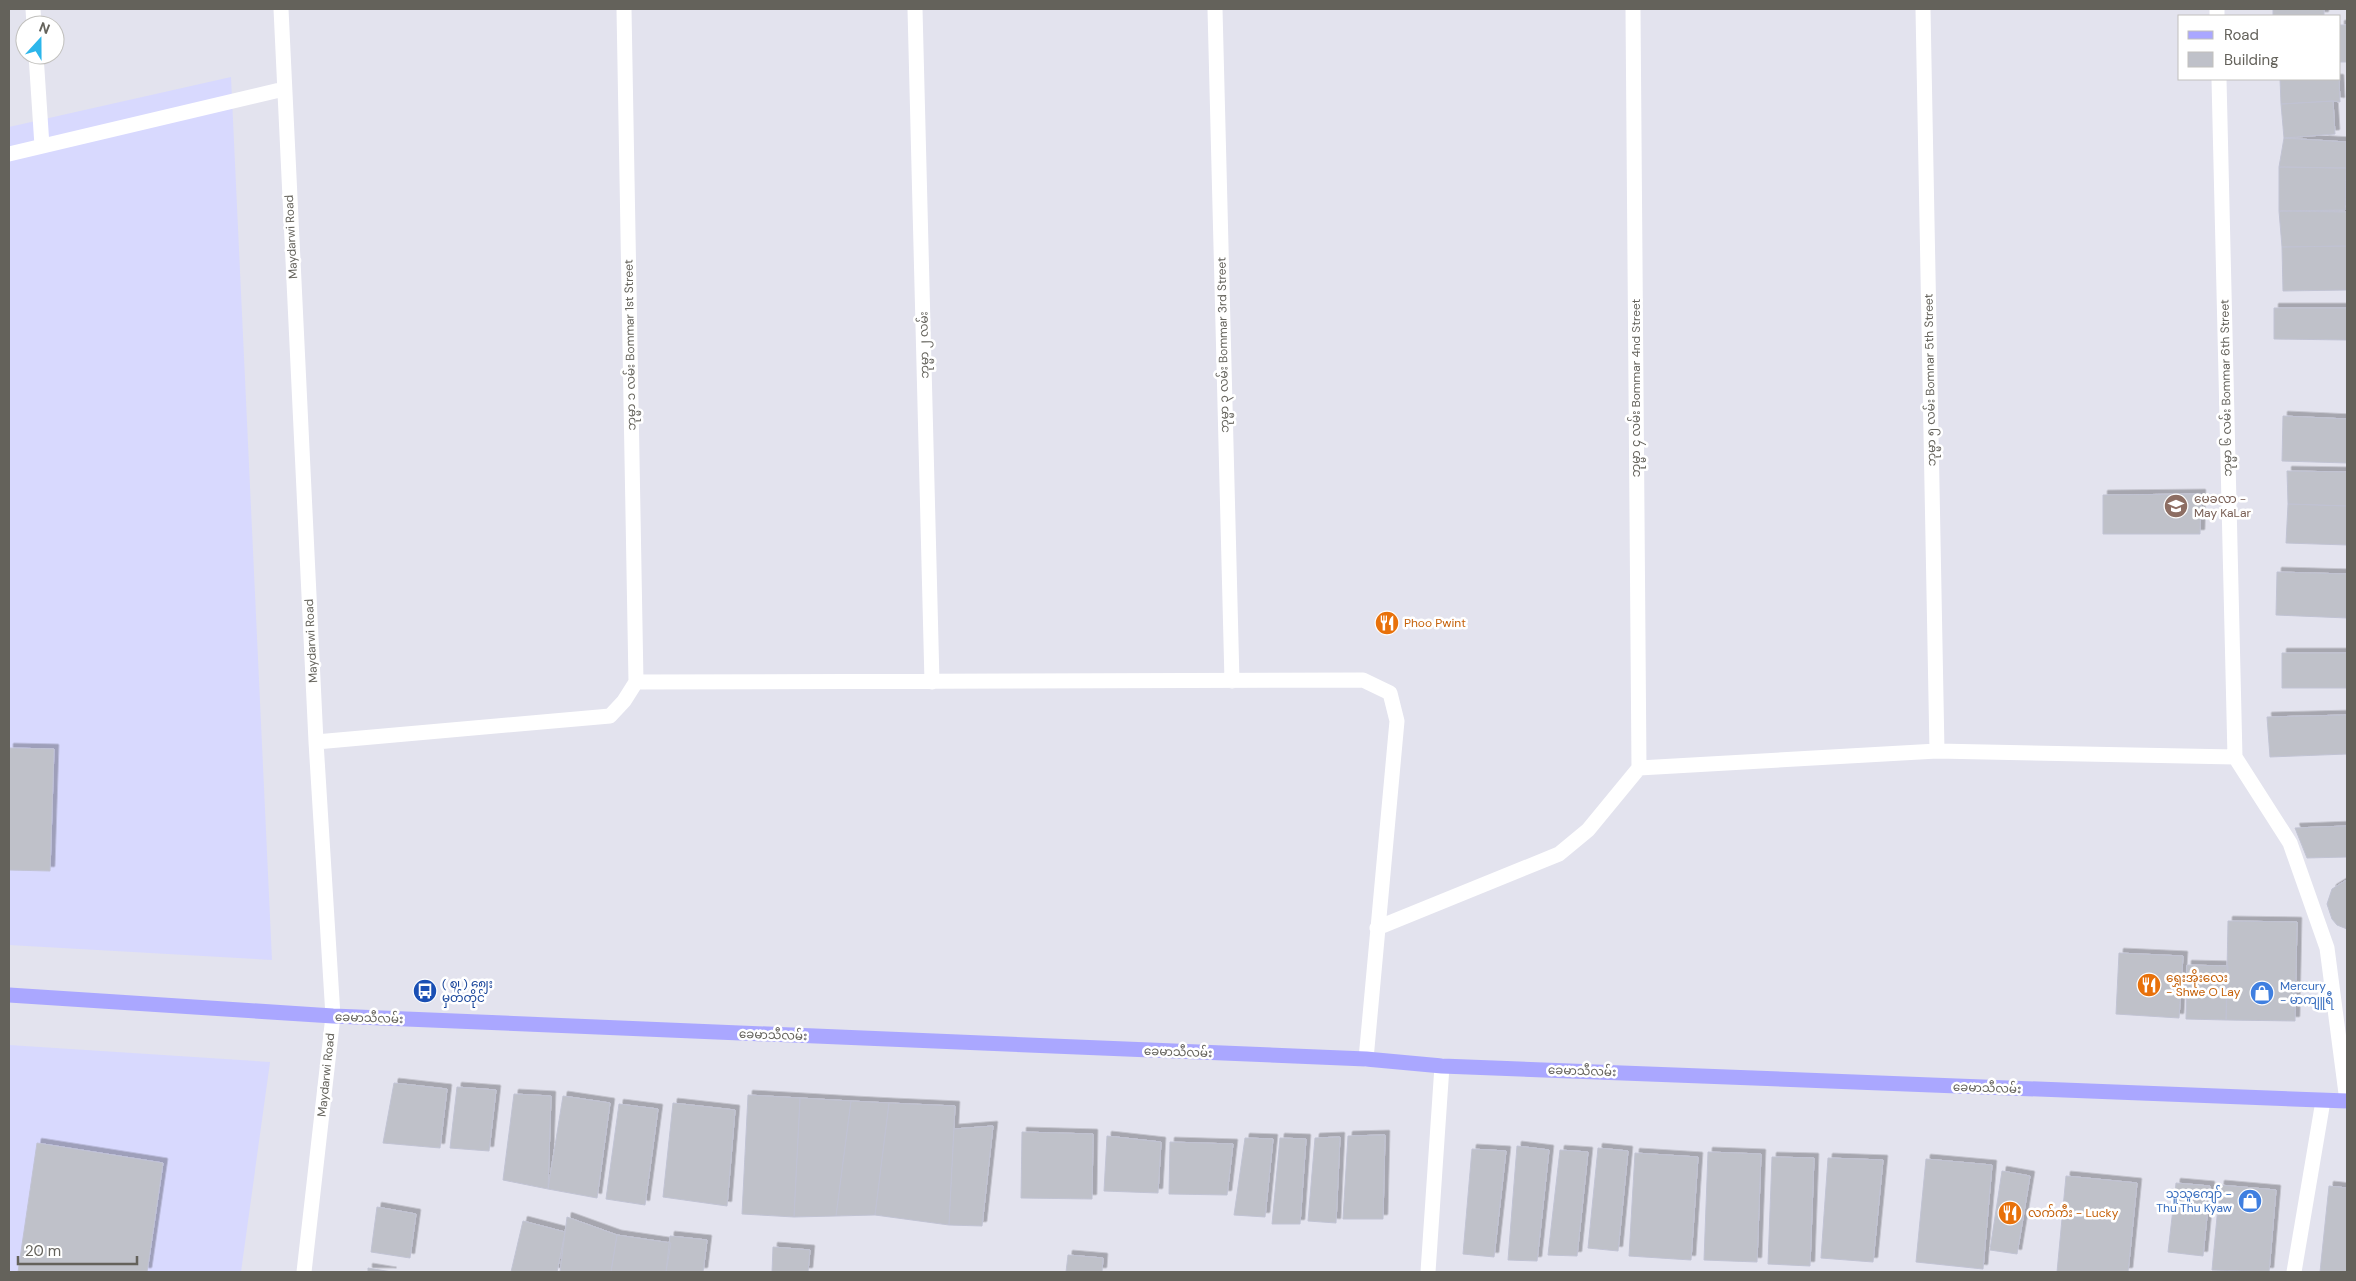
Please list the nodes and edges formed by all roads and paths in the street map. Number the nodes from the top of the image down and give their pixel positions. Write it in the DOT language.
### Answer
graph roads {
  1 [pos="281,9"];
  2 [pos="624,9"];
  3 [pos="915,9"];
  4 [pos="1215,9"];
  5 [pos="1633,9"];
  6 [pos="1923,9"];
  7 [pos="37,65"];
  8 [pos="2219,80"];
  9 [pos="284,89"];
  10 [pos="42,146"];
  11 [pos="9,154"];
  12 [pos="1232,681"];
  13 [pos="636,682"];
  14 [pos="932,682"];
  15 [pos="316,742"];
  16 [pos="1937,751"];
  17 [pos="2235,756"];
  18 [pos="1639,768"];
  19 [pos="1377,928"];
  20 [pos="9,995"];
  21 [pos="333,1016"];
  22 [pos="1366,1059"];
  23 [pos="1442,1066"];
  24 [pos="2347,1101"];
  25 [pos="2323,1102"];
  26 [pos="304,1272"];
  27 [pos="1428,1272"];
  28 [pos="2294,1272"];
  1 -- 9 [label="street, Maydarwi Road"];
  2 -- 13 [label="street, ဘုမ္မာ ၁ လမ်း Bommar 1st Street"];
  3 -- 14 [label="street, ဘုမ္မာ ၂ လမ်း"];
  4 -- 12 [label="street, ဘုမ္မာ ၃ လမ်း Bommar 3rd Street"];
  5 -- 18 [label="street, ဘုမ္မာ ၄ လမ်း Bommar 4nd Street"];
  6 -- 16 [label="street, ဘုမ္မာ ၅ လမ်း Bomnar 5th Street"];
  7 -- 10 [label="street"];
  8 -- 17 [label="street, ဘုမ္မာ ၆ လမ်း Bommar 6th Street"];
  9 -- 10 [label="street"];
  9 -- 15 [label="street, Maydarwi Road"];
  10 -- 11 [label="street"];
  12 -- 14 [label="street"];
  12 -- 19 [label="street"];
  13 -- 14 [label="street"];
  13 -- 15 [label="street"];
  15 -- 21 [label="street, Maydarwi Road"];
  16 -- 17 [label="street"];
  16 -- 18 [label="street"];
  17 -- 24 [label="street"];
  18 -- 19 [label="street"];
  19 -- 22 [label="street"];
  20 -- 21 [label="main road, ခေမာသီလမ်း"];
  21 -- 22 [label="main road, ခေမာသီလမ်း"];
  21 -- 26 [label="street, Maydarwi Road"];
  22 -- 23 [label="main road, ခေမာသီလမ်း"];
  23 -- 25 [label="main road, ခေမာသီလမ်း"];
  23 -- 27 [label="street"];
  24 -- 25 [label="main road, ခေမာသီလမ်း"];
  25 -- 28 [label="street"];
}
